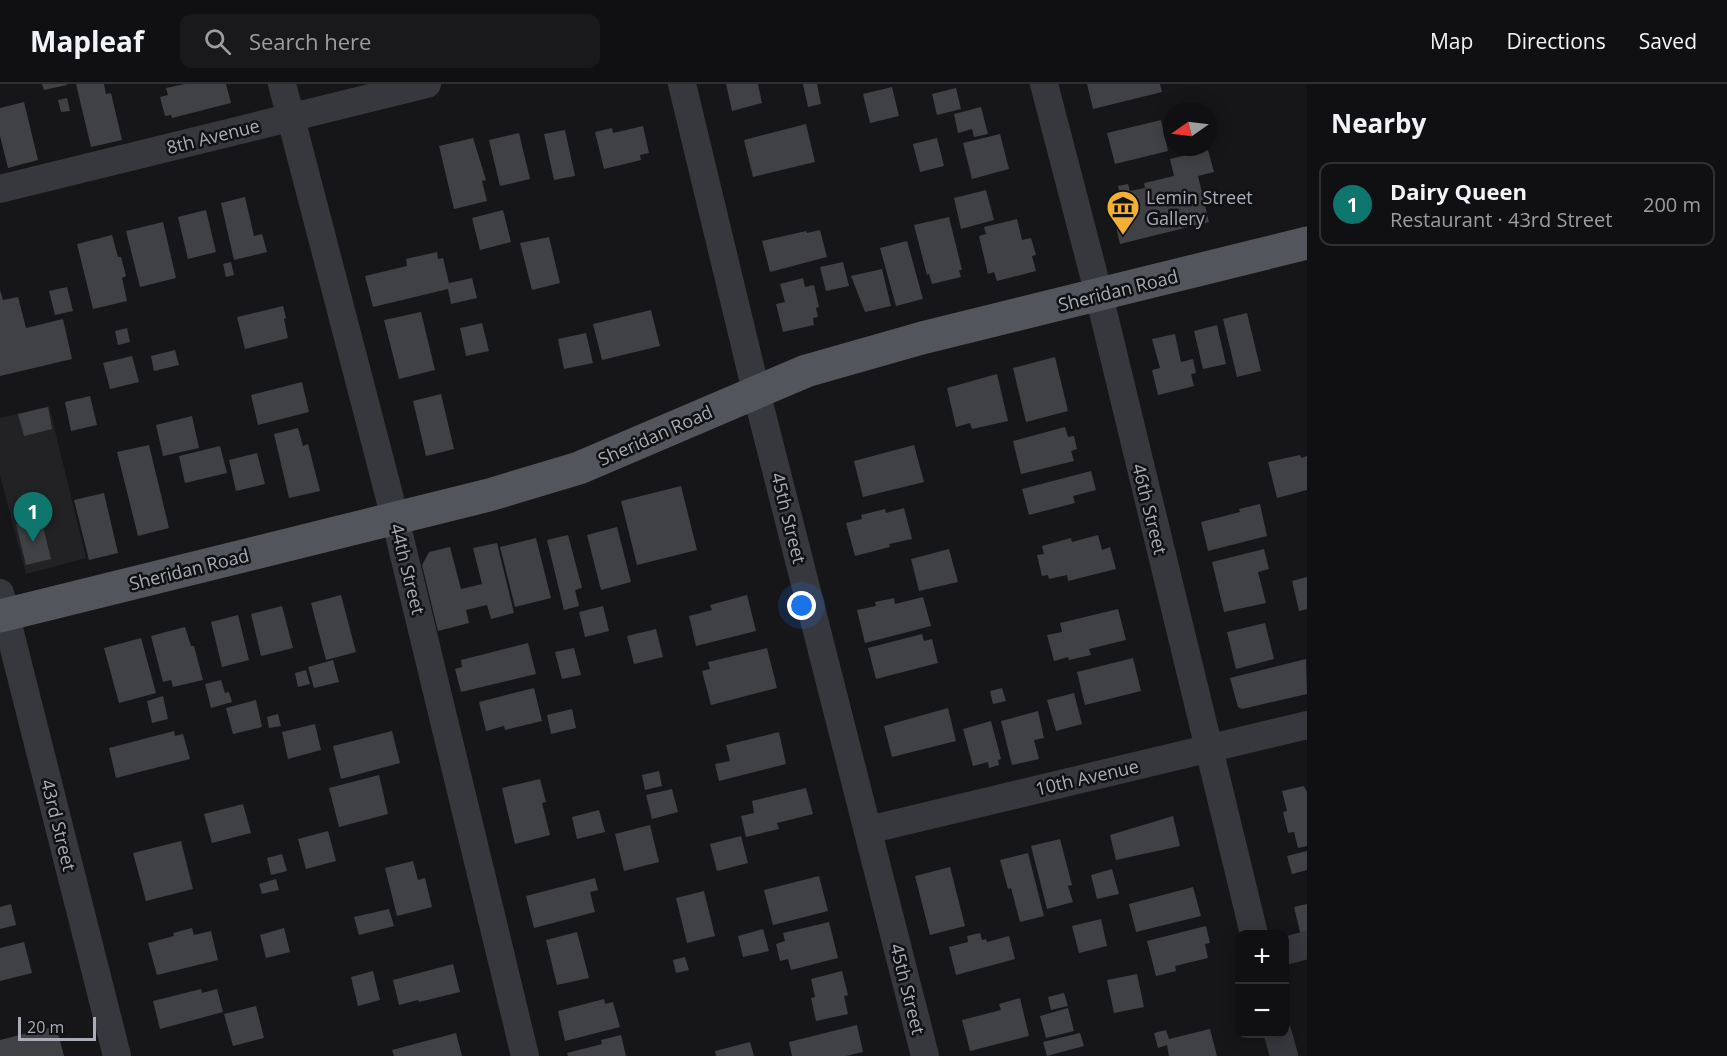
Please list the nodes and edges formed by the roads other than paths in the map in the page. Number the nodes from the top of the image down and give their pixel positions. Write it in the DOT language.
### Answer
graph roads {
  1 [pos="282,84"];
  2 [pos="427,84"];
  3 [pos="682,84"];
  4 [pos="1044,84"];
  5 [pos="291,116"];
  6 [pos="0,189"];
  7 [pos="1307,243"];
  8 [pos="1099,295"];
  9 [pos="756,391"];
  10 [pos="395,518"];
  11 [pos="2,608"];
  12 [pos="1307,725"];
  13 [pos="1208,749"];
  14 [pos="868,830"];
  15 [pos="1253,930"];
  16 [pos="1307,945"];
  17 [pos="1289,950"];
  18 [pos="1279,1038"];
  19 [pos="117,1056"];
  20 [pos="525,1056"];
  21 [pos="925,1056"];
  22 [pos="1284,1056"];
  1 -- 5 [label="street, 44th Street"];
  2 -- 5 [label="street, 8th Avenue"];
  3 -- 9 [label="street, 45th Street"];
  4 -- 8 [label="street, 46th Street"];
  5 -- 6 [label="street, 8th Avenue"];
  5 -- 10 [label="street, 44th Street"];
  7 -- 8 [label="main road, Sheridan Road"];
  8 -- 9 [label="main road, Sheridan Road"];
  8 -- 13 [label="street, 46th Street"];
  9 -- 10 [label="main road, Sheridan Road"];
  9 -- 14 [label="street, 45th Street"];
  10 -- 11 [label="main road, Sheridan Road"];
  10 -- 20 [label="street, 44th Street"];
  11 -- 19 [label="street, 43rd Street"];
  12 -- 13 [label="street, 10th Avenue"];
  13 -- 14 [label="street, 10th Avenue"];
  13 -- 15 [label="street, 46th Street"];
  14 -- 21 [label="street, 45th Street"];
  16 -- 17 [label="street"];
  18 -- 22 [label="street"];
}
